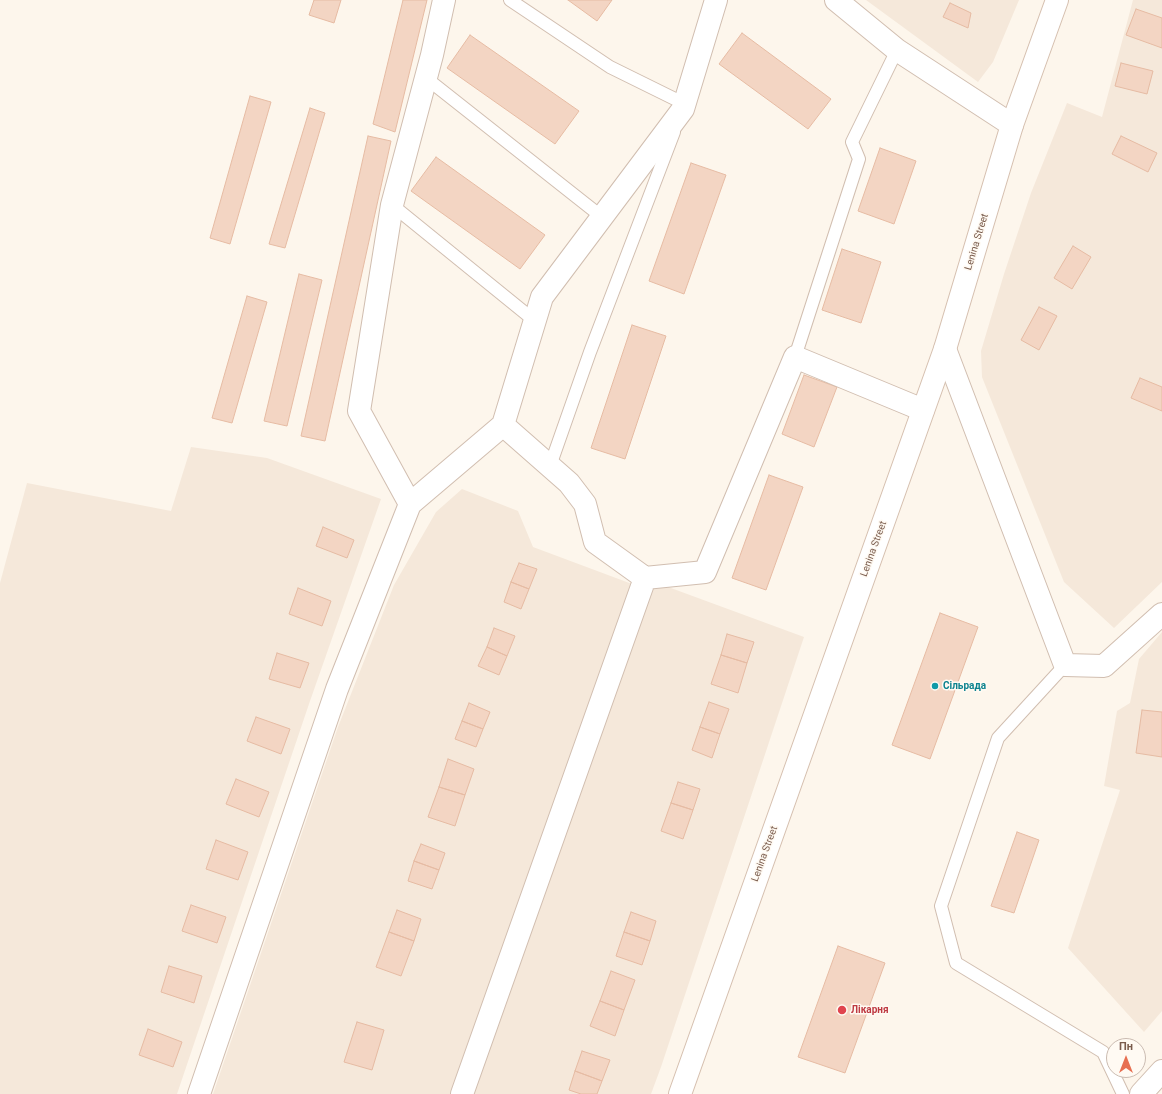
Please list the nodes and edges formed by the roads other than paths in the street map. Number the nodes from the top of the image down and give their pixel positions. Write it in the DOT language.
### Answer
graph roads {
  1 [pos="444,0"];
  2 [pos="510,0"];
  3 [pos="716,0"];
  4 [pos="836,0"];
  5 [pos="1057,0"];
  6 [pos="897,50"];
  7 [pos="426,78"];
  8 [pos="684,106"];
  9 [pos="1012,125"];
  10 [pos="392,205"];
  11 [pos="602,218"];
  12 [pos="535,321"];
  13 [pos="945,349"];
  14 [pos="795,357"];
  15 [pos="923,410"];
  16 [pos="503,425"];
  17 [pos="550,466"];
  18 [pos="410,504"];
  19 [pos="645,578"];
  20 [pos="1162,614"];
  21 [pos="1065,666"];
  22 [pos="1162,1071"];
  23 [pos="199,1094"];
  24 [pos="462,1094"];
  25 [pos="680,1094"];
  26 [pos="1123,1094"];
  27 [pos="1141,1094"];
  1 -- 7 [label="street"];
  2 -- 8 [label="lane"];
  3 -- 8 [label="street"];
  4 -- 6 [label="street"];
  5 -- 9 [label="street, Lenina Street"];
  6 -- 9 [label="street"];
  6 -- 14 [label="lane"];
  7 -- 10 [label="street"];
  7 -- 11 [label="lane"];
  8 -- 11 [label="street"];
  8 -- 17 [label="lane"];
  9 -- 13 [label="street, Lenina Street"];
  10 -- 12 [label="lane"];
  10 -- 18 [label="street"];
  11 -- 12 [label="street"];
  12 -- 16 [label="street"];
  13 -- 15 [label="street, Lenina Street"];
  13 -- 21 [label="street"];
  14 -- 15 [label="street"];
  14 -- 19 [label="street"];
  15 -- 25 [label="street, Lenina Street"];
  16 -- 17 [label="street"];
  16 -- 18 [label="street"];
  17 -- 19 [label="street"];
  18 -- 23 [label="street"];
  19 -- 24 [label="street"];
  20 -- 21 [label="street"];
  21 -- 26 [label="lane"];
  22 -- 27 [label="street"];
}
